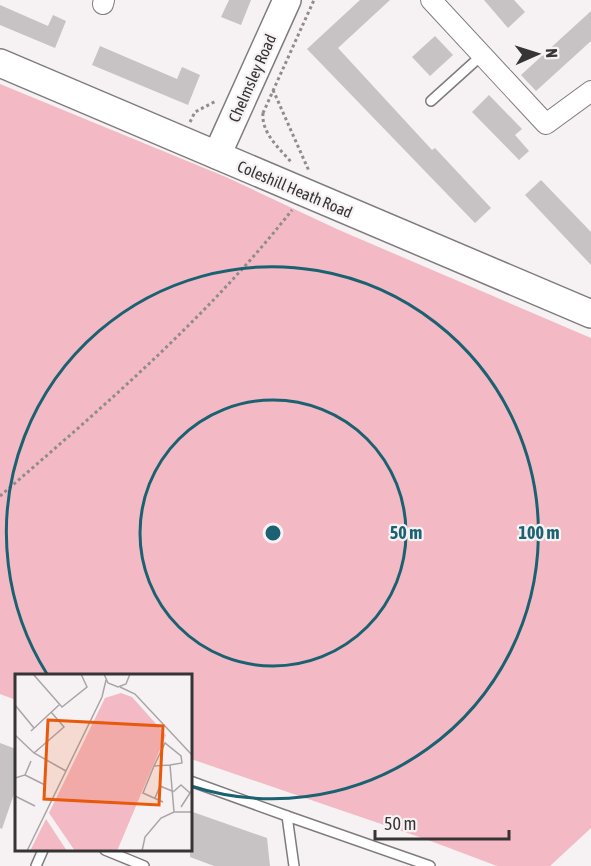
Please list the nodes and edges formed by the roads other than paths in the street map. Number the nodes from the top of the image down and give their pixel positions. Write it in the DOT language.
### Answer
graph roads {
  1 [pos="287,0"];
  2 [pos="431,0"];
  3 [pos="482,55"];
  4 [pos="0,63"];
  5 [pos="591,91"];
  6 [pos="431,101"];
  7 [pos="217,155"];
  8 [pos="591,314"];
  9 [pos="192,782"];
  10 [pos="287,816"];
  11 [pos="42,851"];
  12 [pos="110,851"];
  13 [pos="145,865"];
  14 [pos="36,866"];
  15 [pos="294,866"];
  16 [pos="430,866"];
  1 -- 7 [label="street, Chelmsley Road"];
  2 -- 3 [label="street"];
  3 -- 5 [label="street"];
  3 -- 6 [label="lane"];
  4 -- 7 [label="street, Coleshill Heath Road"];
  7 -- 8 [label="street, Coleshill Heath Road"];
  9 -- 10 [label="lane"];
  10 -- 15 [label="lane"];
  10 -- 16 [label="lane"];
  11 -- 14 [label="lane"];
  12 -- 13 [label="lane"];
}
